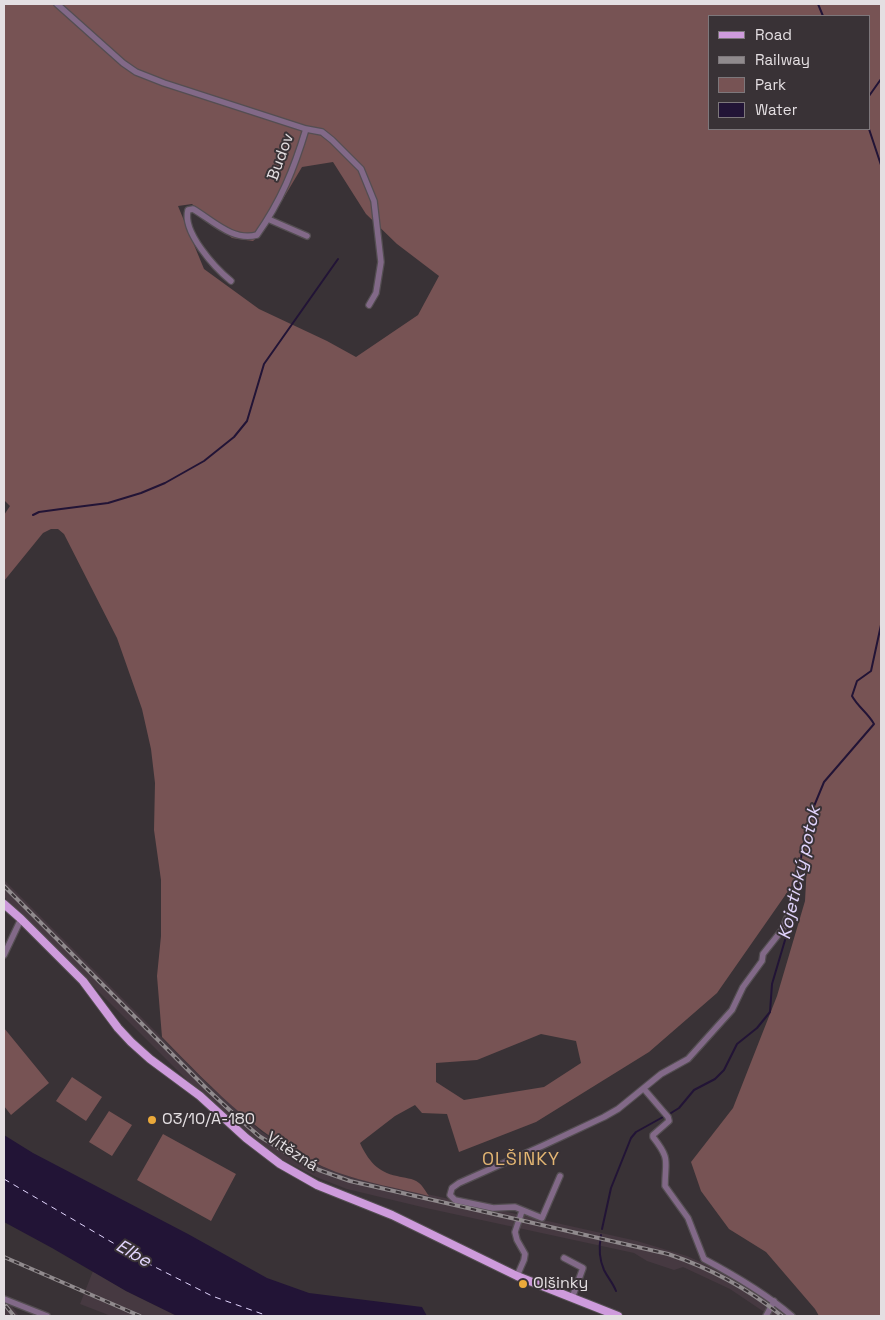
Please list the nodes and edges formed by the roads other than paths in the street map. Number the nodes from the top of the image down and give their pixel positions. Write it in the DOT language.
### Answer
graph roads {
  1 [pos="56,4"];
  2 [pos="306,129"];
  3 [pos="268,219"];
  4 [pos="307,236"];
  5 [pos="231,281"];
  6 [pos="369,306"];
  7 [pos="4,904"];
  8 [pos="787,918"];
  9 [pos="21,919"];
  10 [pos="4,955"];
  11 [pos="644,1089"];
  12 [pos="560,1176"];
  13 [pos="522,1211"];
  14 [pos="564,1258"];
  15 [pos="517,1276"];
  16 [pos="572,1298"];
  17 [pos="4,1299"];
  18 [pos="774,1301"];
  19 [pos="615,1315"];
  20 [pos="47,1316"];
  21 [pos="766,1316"];
  22 [pos="792,1316"];
  1 -- 2 [label="street"];
  2 -- 3 [label="street, Budov"];
  2 -- 6 [label="street, Budov"];
  3 -- 4 [label="street"];
  3 -- 5 [label="street, Budov"];
  7 -- 9 [label="main road, Vítězná"];
  8 -- 11 [label="street"];
  9 -- 10 [label="street"];
  9 -- 15 [label="main road, Vítězná"];
  11 -- 13 [label="street"];
  11 -- 18 [label="street"];
  12 -- 13 [label="street"];
  13 -- 15 [label="street"];
  14 -- 16 [label="street"];
  15 -- 16 [label="main road, Vítězná"];
  16 -- 19 [label="main road, Vítězná"];
  17 -- 20 [label="street"];
  18 -- 21 [label="street"];
  18 -- 22 [label="street"];
}
